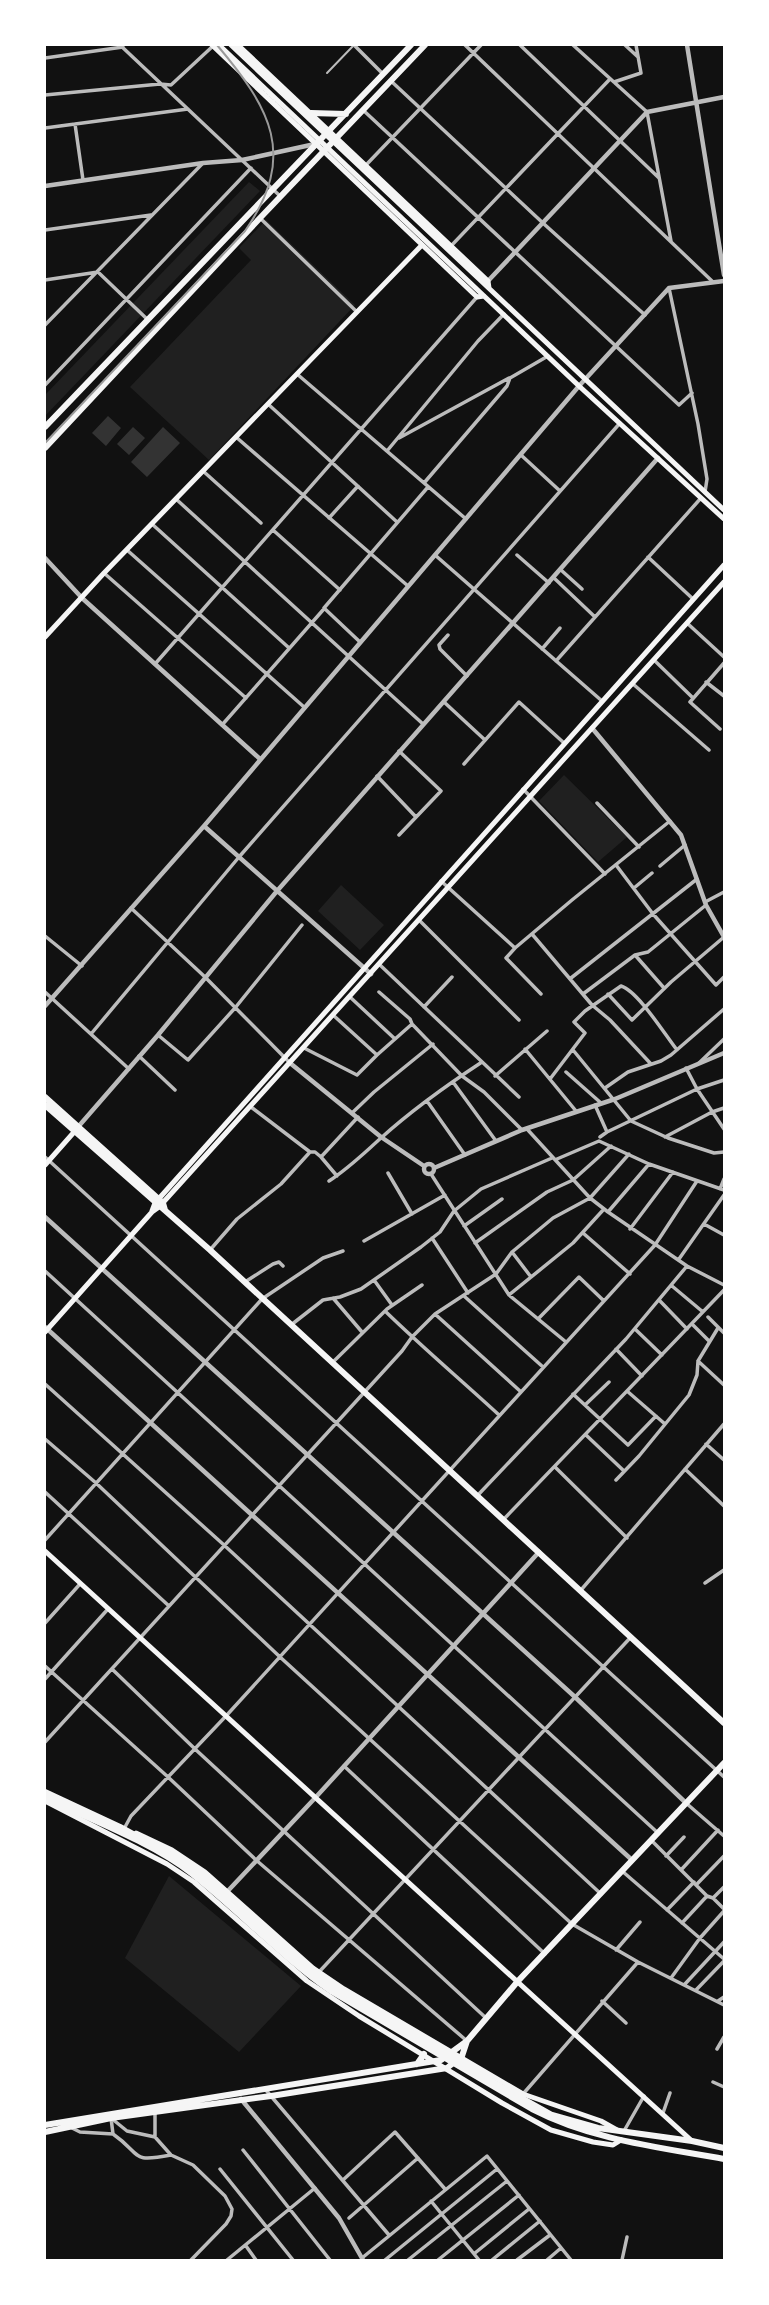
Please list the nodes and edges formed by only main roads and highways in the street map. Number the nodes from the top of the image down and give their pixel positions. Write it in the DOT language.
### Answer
graph roads {
  1 [pos="212,45"];
  2 [pos="219,45"];
  3 [pos="230,45"];
  4 [pos="238,45"];
  5 [pos="411,45"];
  6 [pos="425,45"];
  7 [pos="311,113"];
  8 [pos="346,114"];
  9 [pos="329,130"];
  10 [pos="337,138"];
  11 [pos="315,144"];
  12 [pos="322,151"];
  13 [pos="421,246"];
  14 [pos="489,289"];
  15 [pos="484,296"];
  16 [pos="45,427"];
  17 [pos="45,448"];
  18 [pos="724,510"];
  19 [pos="724,519"];
  20 [pos="724,565"];
  21 [pos="724,582"];
  22 [pos="45,637"];
  23 [pos="45,1097"];
  24 [pos="45,1105"];
  25 [pos="76,1129"];
  26 [pos="46,1161"];
  27 [pos="159,1203"];
  28 [pos="46,1329"];
  29 [pos="45,1551"];
  30 [pos="724,1723"];
  31 [pos="724,1763"];
  32 [pos="45,1791"];
  33 [pos="45,1798"];
  34 [pos="45,1801"];
  35 [pos="518,1982"];
  36 [pos="467,2041"];
  37 [pos="452,2051"];
  38 [pos="424,2054"];
  39 [pos="462,2056"];
  40 [pos="435,2061"];
  41 [pos="417,2064"];
  42 [pos="447,2068"];
  43 [pos="45,2125"];
  44 [pos="621,2130"];
  45 [pos="45,2132"];
  46 [pos="621,2140"];
  47 [pos="692,2141"];
  48 [pos="724,2148"];
  49 [pos="724,2158"];
  1 -- 11 [label="main road"];
  2 -- 15 [label="main road"];
  3 -- 14 [label="main road"];
  4 -- 7 [label="main road"];
  5 -- 8 [label="main road"];
  6 -- 10 [label="main road"];
  7 -- 8 [label="main road"];
  7 -- 9 [label="main road"];
  8 -- 9 [label="main road"];
  9 -- 10 [label="main road"];
  9 -- 11 [label="main road"];
  10 -- 12 [label="main road"];
  10 -- 14 [label="main road"];
  11 -- 12 [label="main road"];
  11 -- 16 [label="main road"];
  12 -- 13 [label="main road"];
  12 -- 17 [label="main road"];
  13 -- 15 [label="main road"];
  13 -- 22 [label="main road"];
  14 -- 18 [label="main road"];
  15 -- 19 [label="main road"];
  20 -- 27 [label="main road"];
  21 -- 27 [label="main road"];
  23 -- 25 [label="main road"];
  24 -- 25 [label="main road"];
  25 -- 26 [label="main road"];
  25 -- 27 [label="main road"];
  27 -- 28 [label="main road"];
  27 -- 30 [label="main road"];
  29 -- 35 [label="main road"];
  31 -- 35 [label="main road"];
  32 -- 37 [label="main road"];
  32 -- 44 [label="main road"];
  33 -- 46 [label="main road"];
  34 -- 38 [label="main road"];
  35 -- 36 [label="main road"];
  35 -- 47 [label="main road"];
  36 -- 37 [label="main road"];
  36 -- 39 [label="main road"];
  37 -- 39 [label="main road"];
  37 -- 40 [label="main road"];
  38 -- 40 [label="main road"];
  38 -- 41 [label="main road"];
  39 -- 42 [label="main road"];
  39 -- 44 [label="main road"];
  40 -- 41 [label="main road"];
  40 -- 42 [label="main road"];
  41 -- 43 [label="main road"];
  42 -- 45 [label="main road"];
  42 -- 46 [label="main road"];
  44 -- 47 [label="main road"];
  46 -- 49 [label="main road"];
  47 -- 48 [label="main road"];
}
